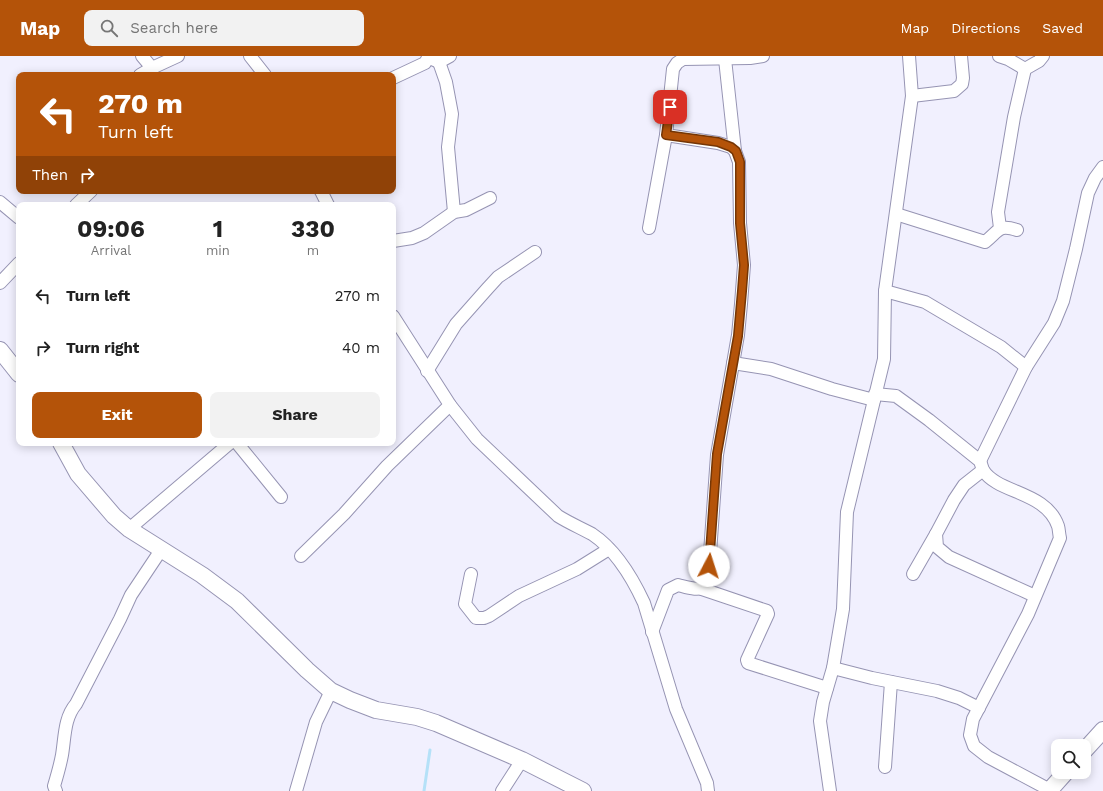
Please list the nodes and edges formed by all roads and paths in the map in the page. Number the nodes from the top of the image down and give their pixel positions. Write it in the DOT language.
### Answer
graph roads {
  1 [pos="142,56"];
  2 [pos="178,56"];
  3 [pos="250,56"];
  4 [pos="450,56"];
  5 [pos="763,56"];
  6 [pos="909,56"];
  7 [pos="961,56"];
  8 [pos="999,56"];
  9 [pos="1043,56"];
  10 [pos="750,57"];
  11 [pos="432,59"];
  12 [pos="725,59"];
  13 [pos="152,68"];
  14 [pos="1025,69"];
  15 [pos="145,72"];
  16 [pos="263,72"];
  17 [pos="396,77"];
  18 [pos="912,96"];
  19 [pos="666,135"];
  20 [pos="736,151"];
  21 [pos="1103,167"];
  22 [pos="88,194"];
  23 [pos="490,198"];
  24 [pos="0,202"];
  25 [pos="79,202"];
  26 [pos="454,212"];
  27 [pos="896,214"];
  28 [pos="16,215"];
  29 [pos="649,228"];
  30 [pos="1000,228"];
  31 [pos="1017,230"];
  32 [pos="396,241"];
  33 [pos="535,252"];
  34 [pos="16,266"];
  35 [pos="0,283"];
  36 [pos="885,291"];
  37 [pos="396,321"];
  38 [pos="3,359"];
  39 [pos="732,363"];
  40 [pos="1026,367"];
  41 [pos="16,371"];
  42 [pos="427,371"];
  43 [pos="875,397"];
  44 [pos="450,405"];
  45 [pos="63,446"];
  46 [pos="226,446"];
  47 [pos="239,446"];
  48 [pos="982,466"];
  49 [pos="281,497"];
  50 [pos="129,529"];
  51 [pos="936,534"];
  52 [pos="609,549"];
  53 [pos="161,550"];
  54 [pos="301,556"];
  55 [pos="471,574"];
  56 [pos="913,574"];
  57 [pos="702,589"];
  58 [pos="1035,596"];
  59 [pos="652,632"];
  60 [pos="833,668"];
  61 [pos="891,682"];
  62 [pos="827,688"];
  63 [pos="331,691"];
  64 [pos="979,708"];
  65 [pos="1103,730"];
  66 [pos="1091,743"];
  67 [pos="522,760"];
  68 [pos="885,768"];
  69 [pos="1060,779"];
  70 [pos="56,791"];
  71 [pos="296,791"];
  72 [pos="502,791"];
  73 [pos="583,791"];
  74 [pos="708,791"];
  75 [pos="830,791"];
  76 [pos="1050,791"];
  1 -- 13 [label="street"];
  2 -- 13 [label="street"];
  3 -- 16 [label="street"];
  4 -- 11 [label="street"];
  5 -- 10 [label="street"];
  6 -- 18 [label="street"];
  7 -- 18 [label="street"];
  8 -- 14 [label="street"];
  9 -- 14 [label="street"];
  10 -- 12 [label="street"];
  11 -- 17 [label="street"];
  11 -- 26 [label="street"];
  12 -- 19 [label="street"];
  12 -- 20 [label="street"];
  13 -- 15 [label="street"];
  14 -- 30 [label="street"];
  18 -- 27 [label="street"];
  19 -- 20 [label="street"];
  19 -- 29 [label="street"];
  20 -- 39 [label="street"];
  21 -- 40 [label="street"];
  22 -- 25 [label="street"];
  23 -- 26 [label="street"];
  24 -- 28 [label="street"];
  26 -- 32 [label="street"];
  27 -- 30 [label="street"];
  27 -- 36 [label="street"];
  30 -- 31 [label="street"];
  33 -- 42 [label="street"];
  34 -- 35 [label="street"];
  36 -- 40 [label="street"];
  36 -- 43 [label="street"];
  37 -- 42 [label="street"];
  38 -- 41 [label="street"];
  39 -- 43 [label="street"];
  39 -- 57 [label="street"];
  40 -- 48 [label="street"];
  42 -- 44 [label="street"];
  43 -- 48 [label="street"];
  43 -- 60 [label="street"];
  44 -- 52 [label="street"];
  44 -- 54 [label="street"];
  45 -- 50 [label="street"];
  46 -- 50 [label="street"];
  47 -- 49 [label="street"];
  48 -- 51 [label="street"];
  48 -- 58 [label="street"];
  50 -- 53 [label="street"];
  51 -- 56 [label="street"];
  51 -- 58 [label="street"];
  52 -- 55 [label="street"];
  52 -- 59 [label="street"];
  53 -- 63 [label="street"];
  53 -- 70 [label="street"];
  57 -- 59 [label="street"];
  57 -- 62 [label="street"];
  58 -- 64 [label="street"];
  59 -- 74 [label="street"];
  60 -- 61 [label="street"];
  60 -- 62 [label="street"];
  61 -- 64 [label="street"];
  61 -- 68 [label="street"];
  62 -- 75 [label="street"];
  63 -- 67 [label="street"];
  63 -- 71 [label="street"];
  64 -- 76 [label="street"];
  65 -- 66 [label="street"];
  67 -- 72 [label="street"];
  67 -- 73 [label="street"];
  69 -- 76 [label="street"];
}
